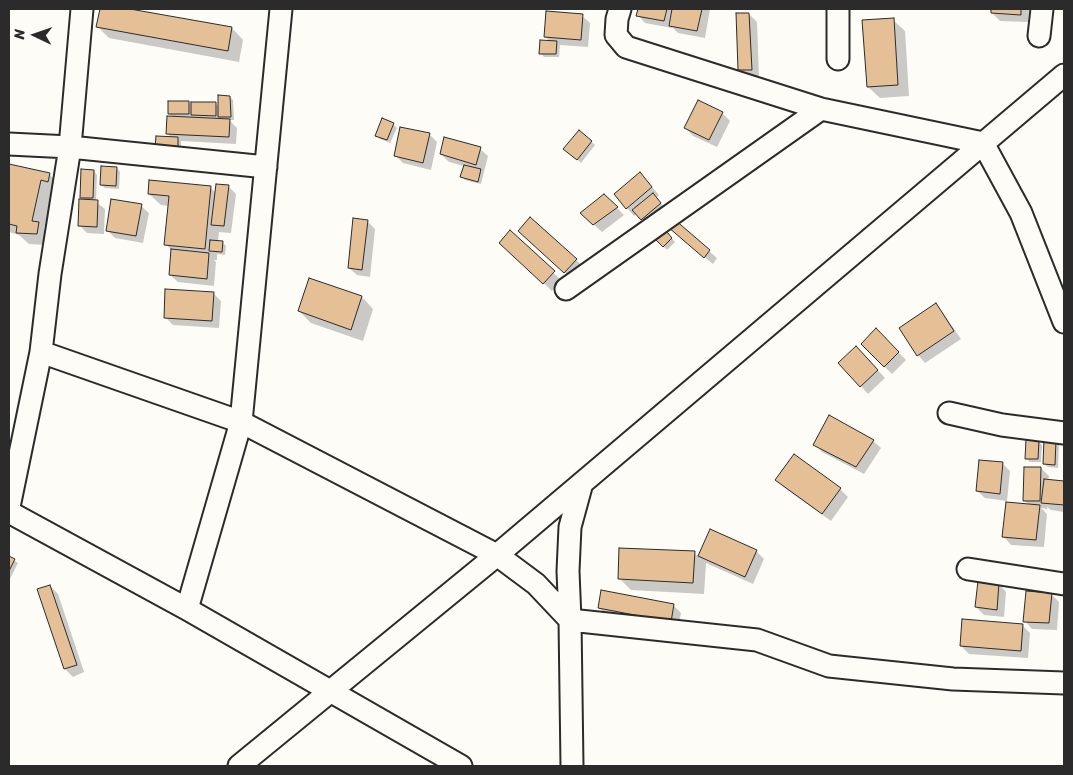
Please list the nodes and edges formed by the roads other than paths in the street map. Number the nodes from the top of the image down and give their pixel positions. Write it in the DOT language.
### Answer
graph roads {
  1 [pos="82,9"];
  2 [pos="281,9"];
  3 [pos="620,9"];
  4 [pos="838,9"];
  5 [pos="1042,9"];
  6 [pos="1040,36"];
  7 [pos="838,59"];
  8 [pos="1064,75"];
  9 [pos="821,109"];
  10 [pos="983,143"];
  11 [pos="9,144"];
  12 [pos="70,147"];
  13 [pos="266,167"];
  14 [pos="566,289"];
  15 [pos="1064,322"];
  16 [pos="41,352"];
  17 [pos="950,413"];
  18 [pos="241,422"];
  19 [pos="1064,433"];
  20 [pos="582,483"];
  21 [pos="9,507"];
  22 [pos="9,512"];
  23 [pos="497,555"];
  24 [pos="968,570"];
  25 [pos="1064,584"];
  26 [pos="187,609"];
  27 [pos="570,620"];
  28 [pos="1064,683"];
  29 [pos="331,692"];
  30 [pos="239,766"];
  31 [pos="461,766"];
  32 [pos="572,766"];
  1 -- 12 [label="street"];
  2 -- 13 [label="street"];
  3 -- 9 [label="street"];
  4 -- 7 [label="street"];
  5 -- 6 [label="street"];
  8 -- 10 [label="street"];
  9 -- 10 [label="street"];
  9 -- 14 [label="street"];
  10 -- 15 [label="street"];
  10 -- 20 [label="street"];
  11 -- 12 [label="street"];
  12 -- 13 [label="street"];
  12 -- 16 [label="street"];
  13 -- 18 [label="street"];
  16 -- 18 [label="street"];
  16 -- 21 [label="street"];
  17 -- 19 [label="street"];
  18 -- 23 [label="street"];
  18 -- 26 [label="street"];
  20 -- 23 [label="street"];
  20 -- 27 [label="street"];
  22 -- 26 [label="street"];
  23 -- 27 [label="street"];
  23 -- 29 [label="street"];
  24 -- 25 [label="street"];
  26 -- 29 [label="street"];
  27 -- 28 [label="street"];
  27 -- 32 [label="street"];
  29 -- 30 [label="street"];
  29 -- 31 [label="street"];
}
